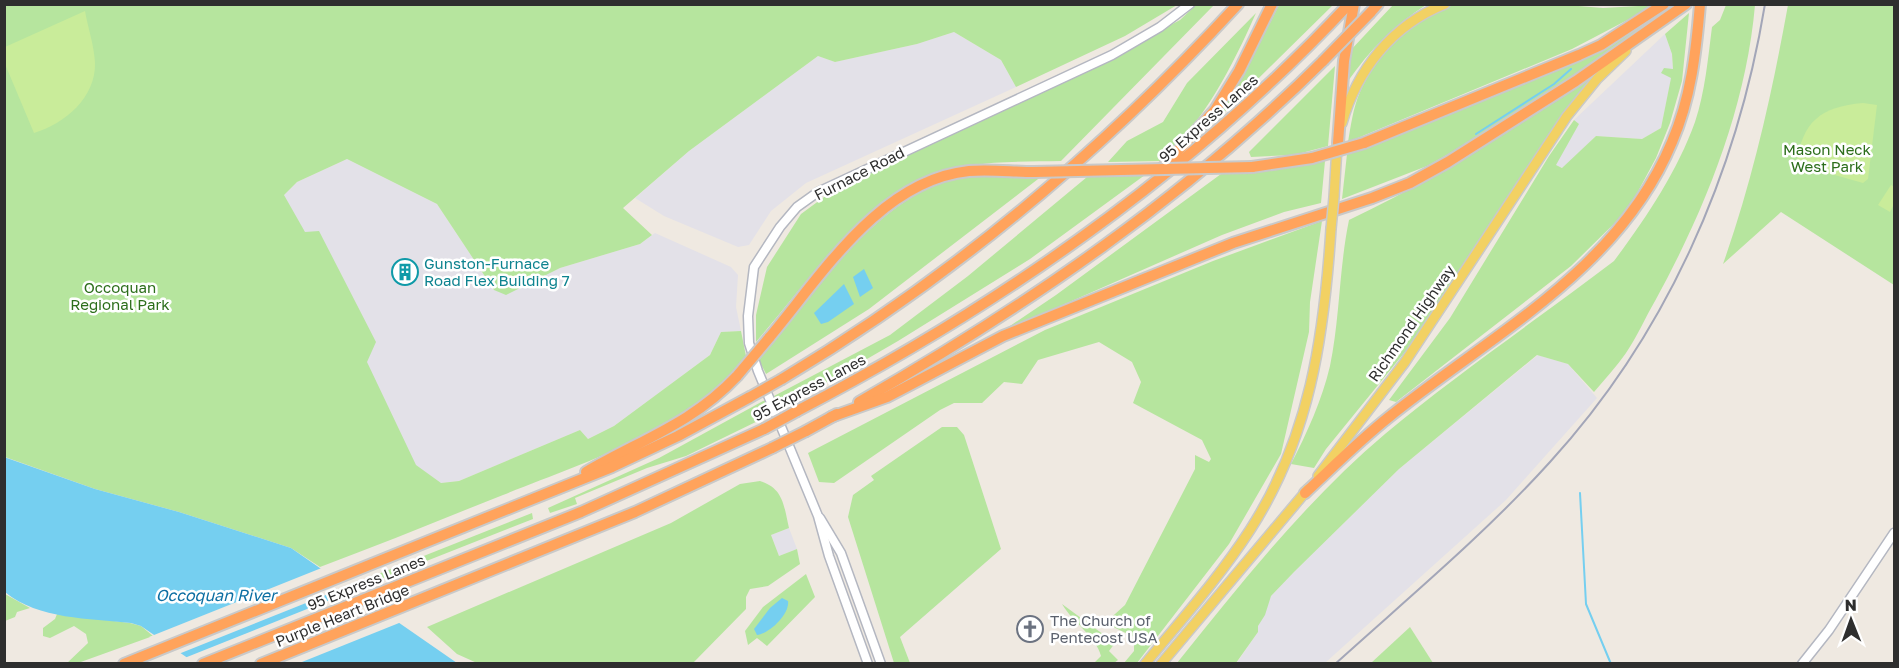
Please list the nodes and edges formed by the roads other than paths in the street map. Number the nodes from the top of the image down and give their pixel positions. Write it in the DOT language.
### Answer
graph roads {
  1 [pos="1190,4"];
  2 [pos="1238,4"];
  3 [pos="1272,4"];
  4 [pos="1350,4"];
  5 [pos="1354,4"];
  6 [pos="1445,4"];
  7 [pos="1664,4"];
  8 [pos="1686,4"];
  9 [pos="1700,4"];
  10 [pos="1374,9"];
  11 [pos="1646,33"];
  12 [pos="1338,143"];
  13 [pos="1126,207"];
  14 [pos="831,417"];
  15 [pos="550,493"];
  16 [pos="1305,493"];
  17 [pos="818,516"];
  18 [pos="1894,533"];
  19 [pos="124,663"];
  20 [pos="203,663"];
  21 [pos="261,663"];
  22 [pos="868,663"];
  23 [pos="881,663"];
  24 [pos="1145,663"];
  25 [pos="1161,663"];
  26 [pos="1802,663"];
  1 -- 17 [label="main road, Furnace Road"];
  2 -- 15 [label="highway, bridge"];
  3 -- 13 [label="highway"];
  4 -- 13 [label="highway, 95 Express Lanes"];
  5 -- 12 [label="highway"];
  6 -- 12 [label="main road"];
  7 -- 15 [label="highway, bridge"];
  8 -- 11 [label="highway, Richmond Highway"];
  9 -- 16 [label="highway"];
  10 -- 14 [label="highway, bridge"];
  11 -- 14 [label="highway"];
  11 -- 16 [label="main road, Richmond Highway"];
  12 -- 24 [label="main road, bridge"];
  13 -- 20 [label="highway, 95 Express Lanes, bridge"];
  14 -- 21 [label="highway, Purple Heart Bridge, bridge"];
  15 -- 19 [label="highway"];
  16 -- 25 [label="main road, Richmond Highway"];
  17 -- 22 [label="main road, Furnace Road"];
  17 -- 23 [label="main road, Furnace Road"];
  18 -- 26 [label="main road"];
}
